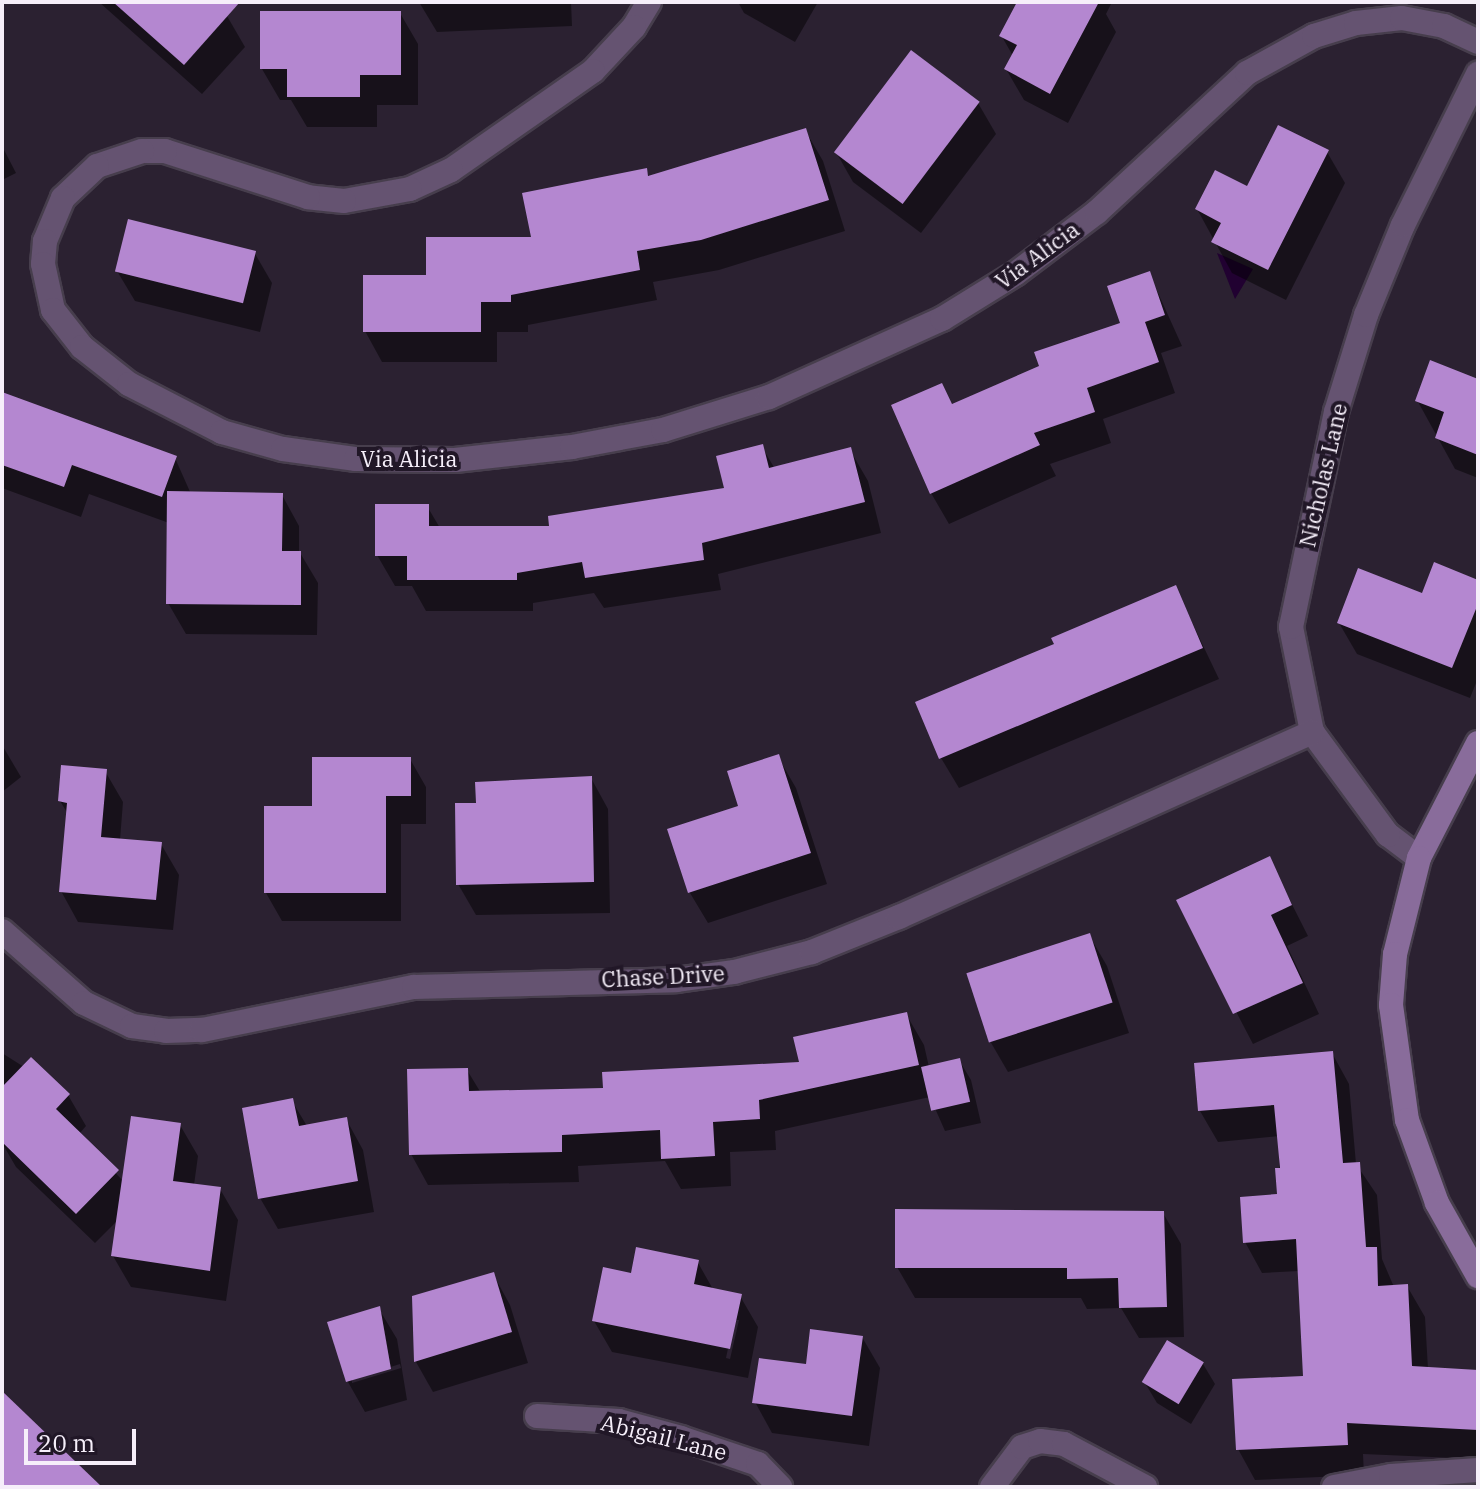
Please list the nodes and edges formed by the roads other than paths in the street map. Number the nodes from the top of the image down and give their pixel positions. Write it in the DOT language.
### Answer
graph roads {
  1 [pos="649,2"];
  2 [pos="1478,42"];
  3 [pos="1478,74"];
  4 [pos="1312,732"];
  5 [pos="1478,743"];
  6 [pos="1419,858"];
  7 [pos="2,931"];
  8 [pos="1478,1276"];
  9 [pos="537,1416"];
  10 [pos="1478,1470"];
  11 [pos="780,1487"];
  12 [pos="992,1487"];
  13 [pos="1145,1487"];
  14 [pos="1334,1487"];
  1 -- 2 [label="street, Via Alicia"];
  3 -- 4 [label="street, Nicholas Lane"];
  4 -- 6 [label="street, Nicholas Lane"];
  4 -- 7 [label="street, Chase Drive"];
  5 -- 6 [label="street"];
  6 -- 8 [label="street"];
  9 -- 11 [label="street, Abigail Lane"];
  10 -- 14 [label="street"];
  12 -- 13 [label="street"];
}
